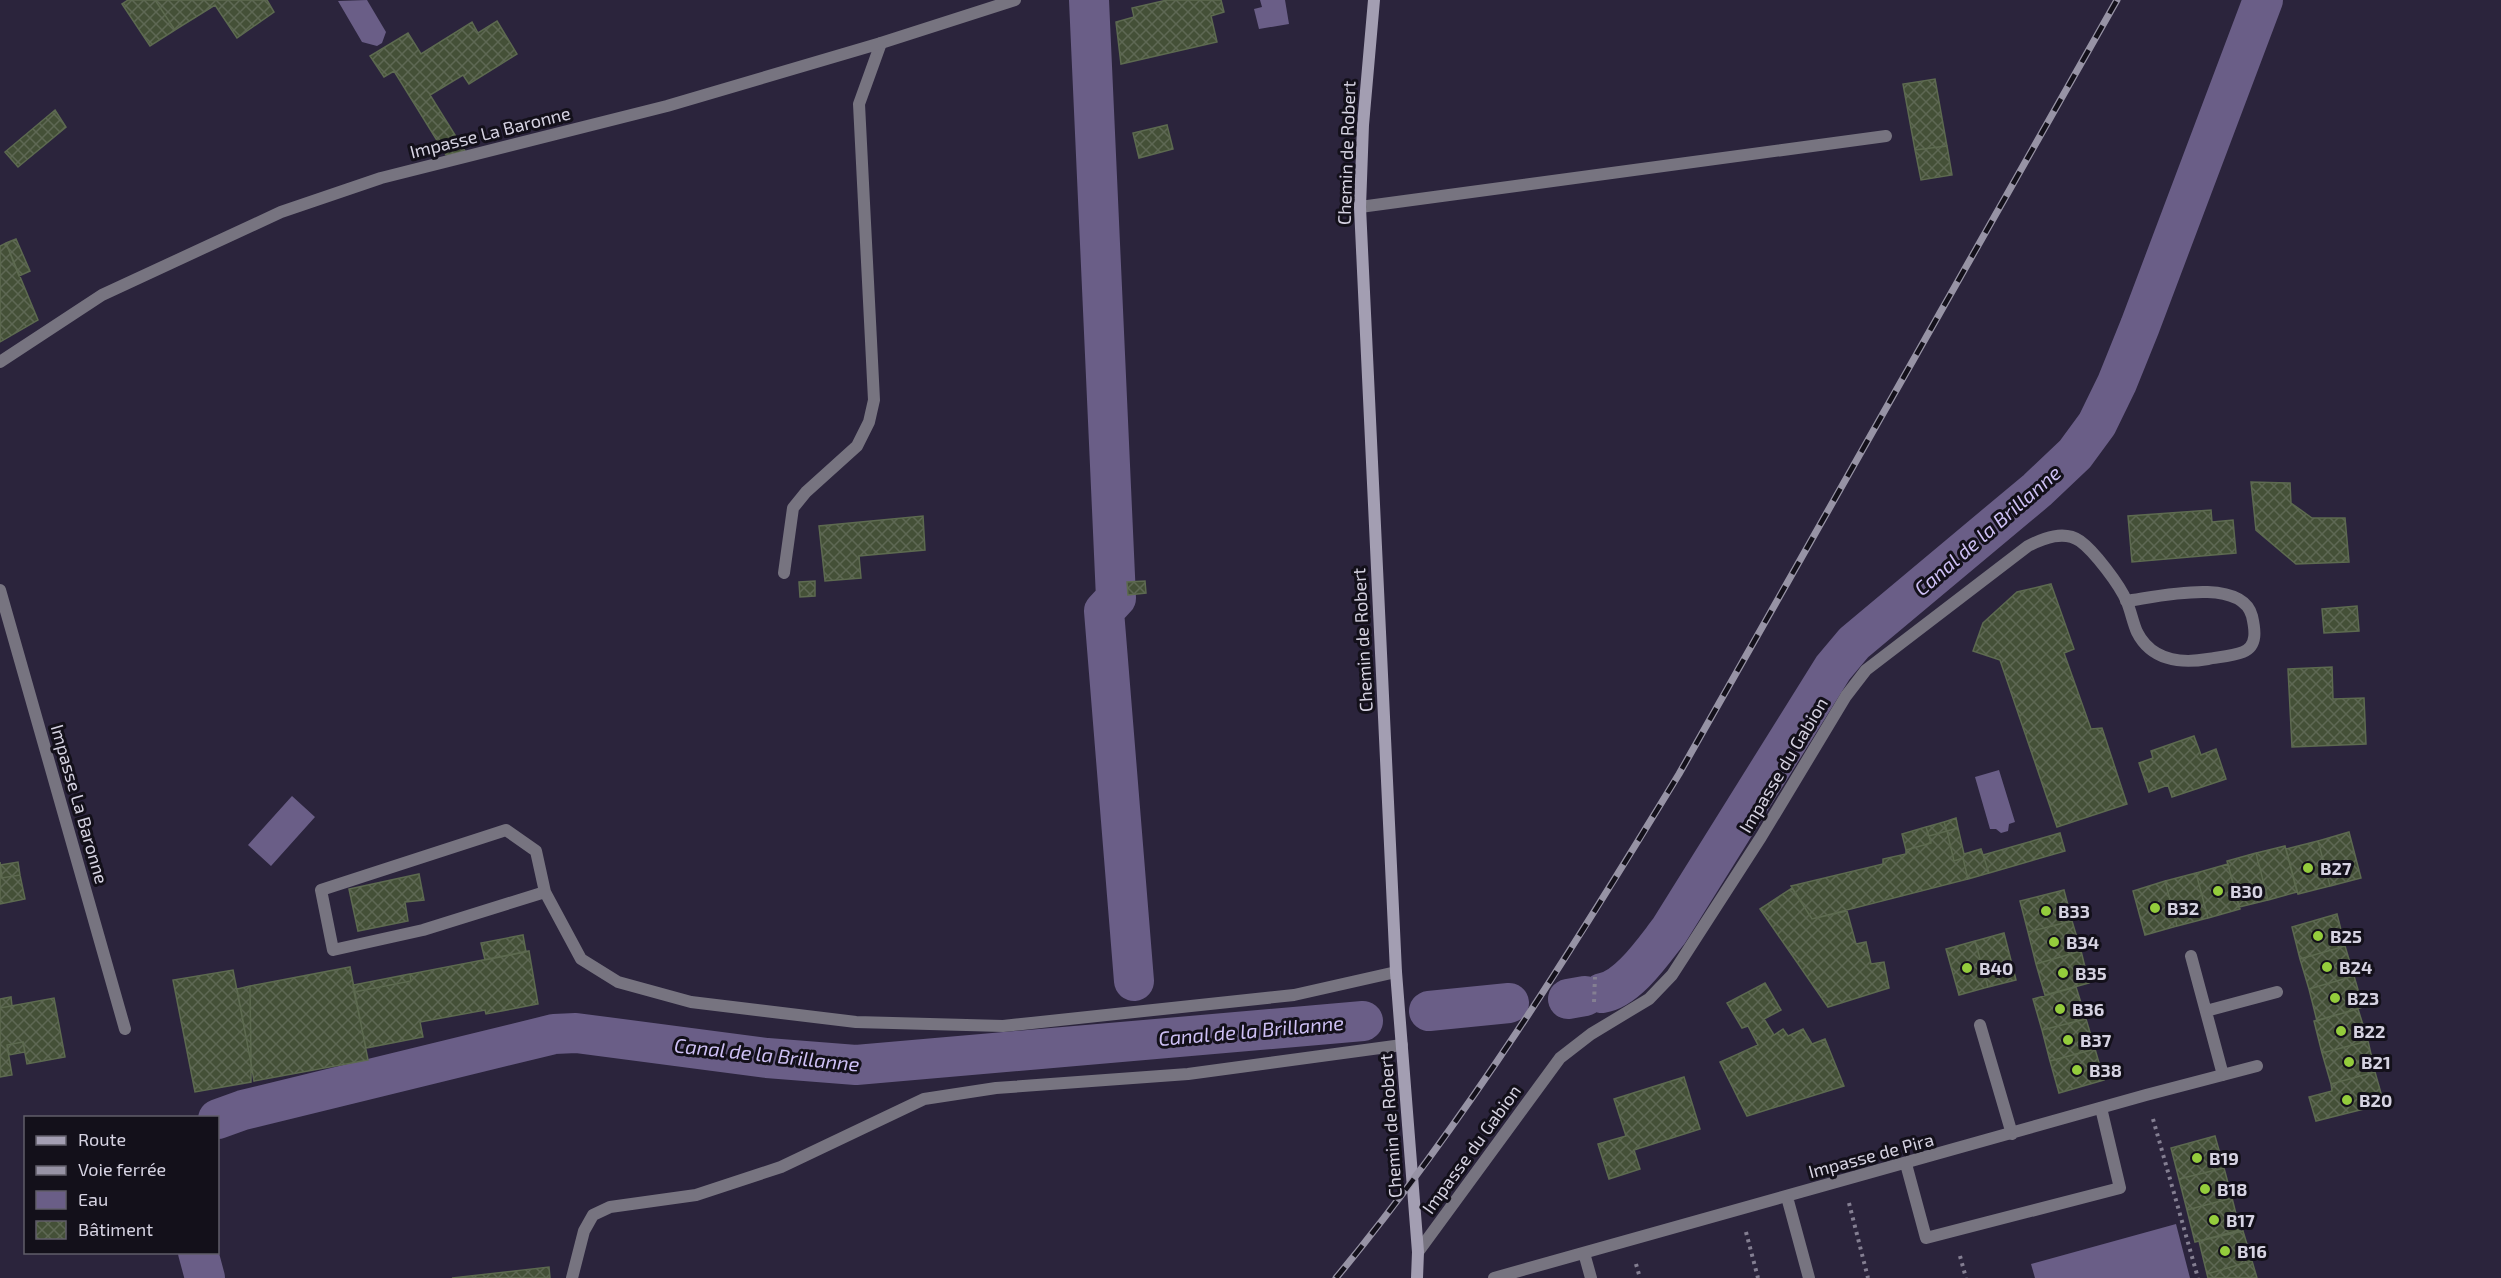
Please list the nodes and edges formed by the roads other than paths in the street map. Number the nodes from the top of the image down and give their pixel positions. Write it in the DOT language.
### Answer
graph roads {
  1 [pos="1015,0"];
  2 [pos="1374,0"];
  3 [pos="881,43"];
  4 [pos="1886,136"];
  5 [pos="1360,207"];
  6 [pos="0,362"];
  7 [pos="784,573"];
  8 [pos="0,590"];
  9 [pos="2126,601"];
  10 [pos="545,892"];
  11 [pos="2191,956"];
  12 [pos="1396,972"];
  13 [pos="2277,992"];
  14 [pos="2206,1011"];
  15 [pos="1980,1025"];
  16 [pos="125,1029"];
  17 [pos="1401,1045"];
  18 [pos="2257,1066"];
  19 [pos="2223,1075"];
  20 [pos="2101,1108"];
  21 [pos="2012,1134"];
  22 [pos="1906,1164"];
  23 [pos="1787,1197"];
  24 [pos="1418,1252"];
  25 [pos="1584,1253"];
  26 [pos="572,1278"];
  27 [pos="1417,1278"];
  28 [pos="1494,1278"];
  29 [pos="1591,1278"];
  30 [pos="1809,1278"];
  1 -- 3 [label="street, Impasse La Baronne"];
  2 -- 5 [label="street, Chemin de Robert"];
  3 -- 6 [label="street, Impasse La Baronne"];
  3 -- 7 [label="street"];
  4 -- 5 [label="street"];
  5 -- 12 [label="street, Chemin de Robert"];
  8 -- 16 [label="street, Impasse La Baronne"];
  9 -- 9 [label="street, Impasse du Gabion"];
  9 -- 24 [label="street, Impasse du Gabion"];
  10 -- 10 [label="street"];
  10 -- 12 [label="street"];
  11 -- 14 [label="street"];
  12 -- 17 [label="street, Chemin de Robert"];
  13 -- 14 [label="street"];
  14 -- 19 [label="street"];
  15 -- 21 [label="street"];
  17 -- 24 [label="street, Chemin de Robert"];
  17 -- 26 [label="street"];
  18 -- 19 [label="street, Impasse de Pira"];
  19 -- 20 [label="street, Impasse de Pira"];
  20 -- 21 [label="street, Impasse de Pira"];
  20 -- 22 [label="street"];
  21 -- 22 [label="street, Impasse de Pira"];
  22 -- 23 [label="street, Impasse de Pira"];
  23 -- 25 [label="street, Impasse de Pira"];
  23 -- 30 [label="street"];
  24 -- 27 [label="street, Chemin de Robert"];
  25 -- 28 [label="street, Impasse de Pira"];
  25 -- 29 [label="street"];
}
